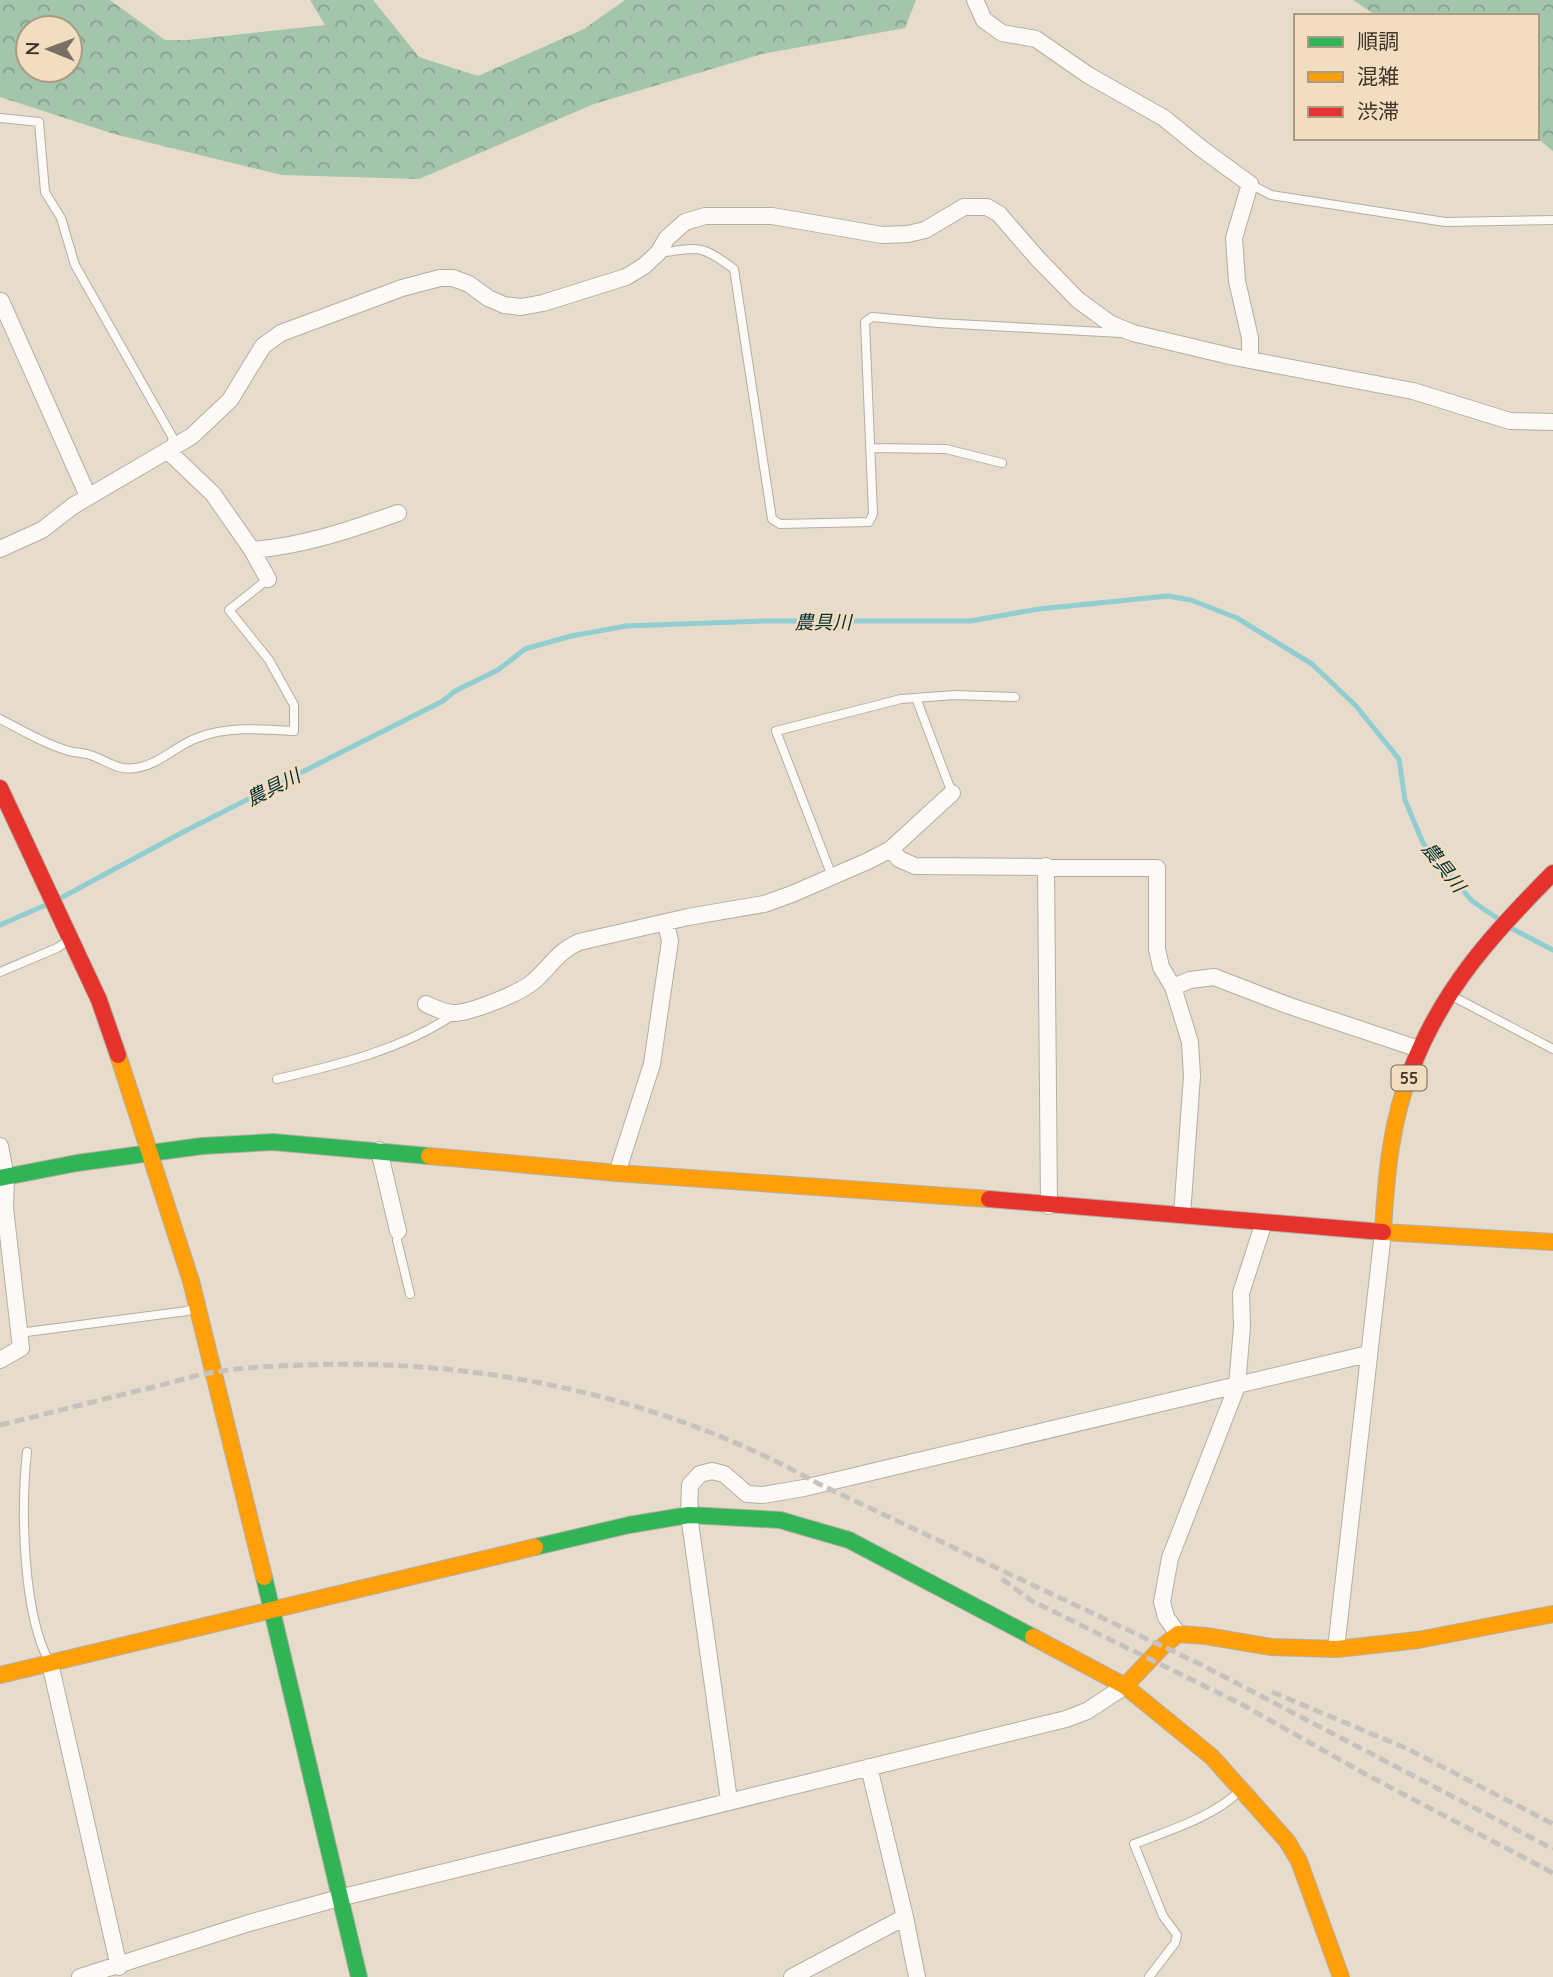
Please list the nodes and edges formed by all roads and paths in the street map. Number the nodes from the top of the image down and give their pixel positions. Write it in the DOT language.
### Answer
graph roads {
  1 [pos="975,0"];
  2 [pos="0,118"];
  3 [pos="1250,184"];
  4 [pos="1553,220"];
  5 [pos="657,253"];
  6 [pos="1,301"];
  7 [pos="1133,333"];
  8 [pos="1250,360"];
  9 [pos="1553,422"];
  10 [pos="870,448"];
  11 [pos="168,452"];
  12 [pos="1002,463"];
  13 [pos="88,496"];
  14 [pos="398,513"];
  15 [pos="0,549"];
  16 [pos="252,550"];
  17 [pos="268,579"];
  18 [pos="1015,697"];
  19 [pos="916,698"];
  20 [pos="0,719"];
  21 [pos="0,788"];
  22 [pos="952,793"];
  23 [pos="891,849"];
  24 [pos="1046,866"];
  25 [pos="1553,873"];
  26 [pos="832,876"];
  27 [pos="666,924"];
  28 [pos="69,934"];
  29 [pos="0,972"];
  30 [pos="1174,987"];
  31 [pos="1450,995"];
  32 [pos="426,1004"];
  33 [pos="456,1013"];
  34 [pos="1419,1049"];
  35 [pos="1553,1049"];
  36 [pos="277,1079"];
  37 [pos="0,1146"];
  38 [pos="379,1150"];
  39 [pos="151,1153"];
  40 [pos="617,1173"];
  41 [pos="3,1178"];
  42 [pos="1049,1206"];
  43 [pos="1182,1215"];
  44 [pos="1264,1222"];
  45 [pos="398,1231"];
  46 [pos="1382,1231"];
  47 [pos="1553,1242"];
  48 [pos="410,1294"];
  49 [pos="198,1306"];
  50 [pos="19,1333"];
  51 [pos="1368,1354"];
  52 [pos="0,1360"];
  53 [pos="1237,1386"];
  54 [pos="27,1452"];
  55 [pos="689,1516"];
  56 [pos="272,1612"];
  57 [pos="1553,1614"];
  58 [pos="1178,1634"];
  59 [pos="1336,1649"];
  60 [pos="50,1663"];
  61 [pos="0,1675"];
  62 [pos="1125,1686"];
  63 [pos="869,1767"];
  64 [pos="1242,1789"];
  65 [pos="729,1800"];
  66 [pos="339,1898"];
  67 [pos="905,1917"];
  68 [pos="118,1967"];
  69 [pos="80,1977"];
  70 [pos="359,1977"];
  71 [pos="792,1977"];
  72 [pos="917,1977"];
  73 [pos="1149,1977"];
  74 [pos="1341,1977"];
  1 -- 3 [label="street"];
  2 -- 11 [label="lane"];
  3 -- 4 [label="lane"];
  3 -- 8 [label="street"];
  5 -- 7 [label="street"];
  5 -- 10 [label="lane"];
  5 -- 11 [label="street"];
  6 -- 13 [label="street"];
  7 -- 8 [label="street"];
  7 -- 10 [label="lane"];
  8 -- 9 [label="street"];
  10 -- 12 [label="lane"];
  11 -- 13 [label="street"];
  11 -- 16 [label="street"];
  13 -- 15 [label="street"];
  14 -- 16 [label="street"];
  16 -- 17 [label="street"];
  17 -- 20 [label="lane"];
  18 -- 19 [label="lane"];
  19 -- 22 [label="lane"];
  19 -- 26 [label="lane"];
  21 -- 28 [label="street"];
  22 -- 23 [label="street"];
  23 -- 24 [label="street"];
  23 -- 26 [label="street"];
  24 -- 30 [label="street"];
  24 -- 42 [label="street"];
  25 -- 31 [label="street, 55"];
  26 -- 27 [label="street"];
  27 -- 33 [label="street"];
  27 -- 40 [label="street"];
  28 -- 29 [label="lane"];
  28 -- 39 [label="street"];
  30 -- 34 [label="street"];
  30 -- 43 [label="street"];
  31 -- 34 [label="street, 55"];
  31 -- 35 [label="lane"];
  32 -- 33 [label="street"];
  33 -- 36 [label="lane"];
  34 -- 46 [label="street, 55"];
  37 -- 41 [label="street"];
  38 -- 39 [label="street"];
  38 -- 40 [label="street"];
  38 -- 45 [label="street"];
  39 -- 41 [label="street"];
  39 -- 49 [label="street"];
  40 -- 42 [label="street"];
  41 -- 50 [label="street"];
  42 -- 43 [label="street"];
  43 -- 44 [label="street"];
  44 -- 46 [label="street"];
  44 -- 53 [label="street"];
  45 -- 48 [label="lane"];
  46 -- 47 [label="street"];
  46 -- 51 [label="street"];
  49 -- 50 [label="lane"];
  49 -- 56 [label="street"];
  50 -- 52 [label="street"];
  51 -- 53 [label="street"];
  51 -- 59 [label="street"];
  53 -- 55 [label="street"];
  53 -- 58 [label="street"];
  54 -- 60 [label="lane"];
  55 -- 56 [label="street"];
  55 -- 62 [label="street"];
  55 -- 65 [label="street"];
  56 -- 60 [label="street"];
  56 -- 66 [label="street"];
  57 -- 59 [label="street"];
  58 -- 59 [label="street"];
  58 -- 62 [label="street"];
  60 -- 61 [label="street"];
  60 -- 68 [label="street"];
  62 -- 63 [label="street"];
  62 -- 64 [label="street"];
  63 -- 65 [label="street"];
  63 -- 67 [label="street"];
  64 -- 73 [label="lane"];
  64 -- 74 [label="street"];
  65 -- 66 [label="street"];
  66 -- 68 [label="street"];
  66 -- 70 [label="street"];
  67 -- 71 [label="street"];
  67 -- 72 [label="street"];
  68 -- 69 [label="street"];
}
